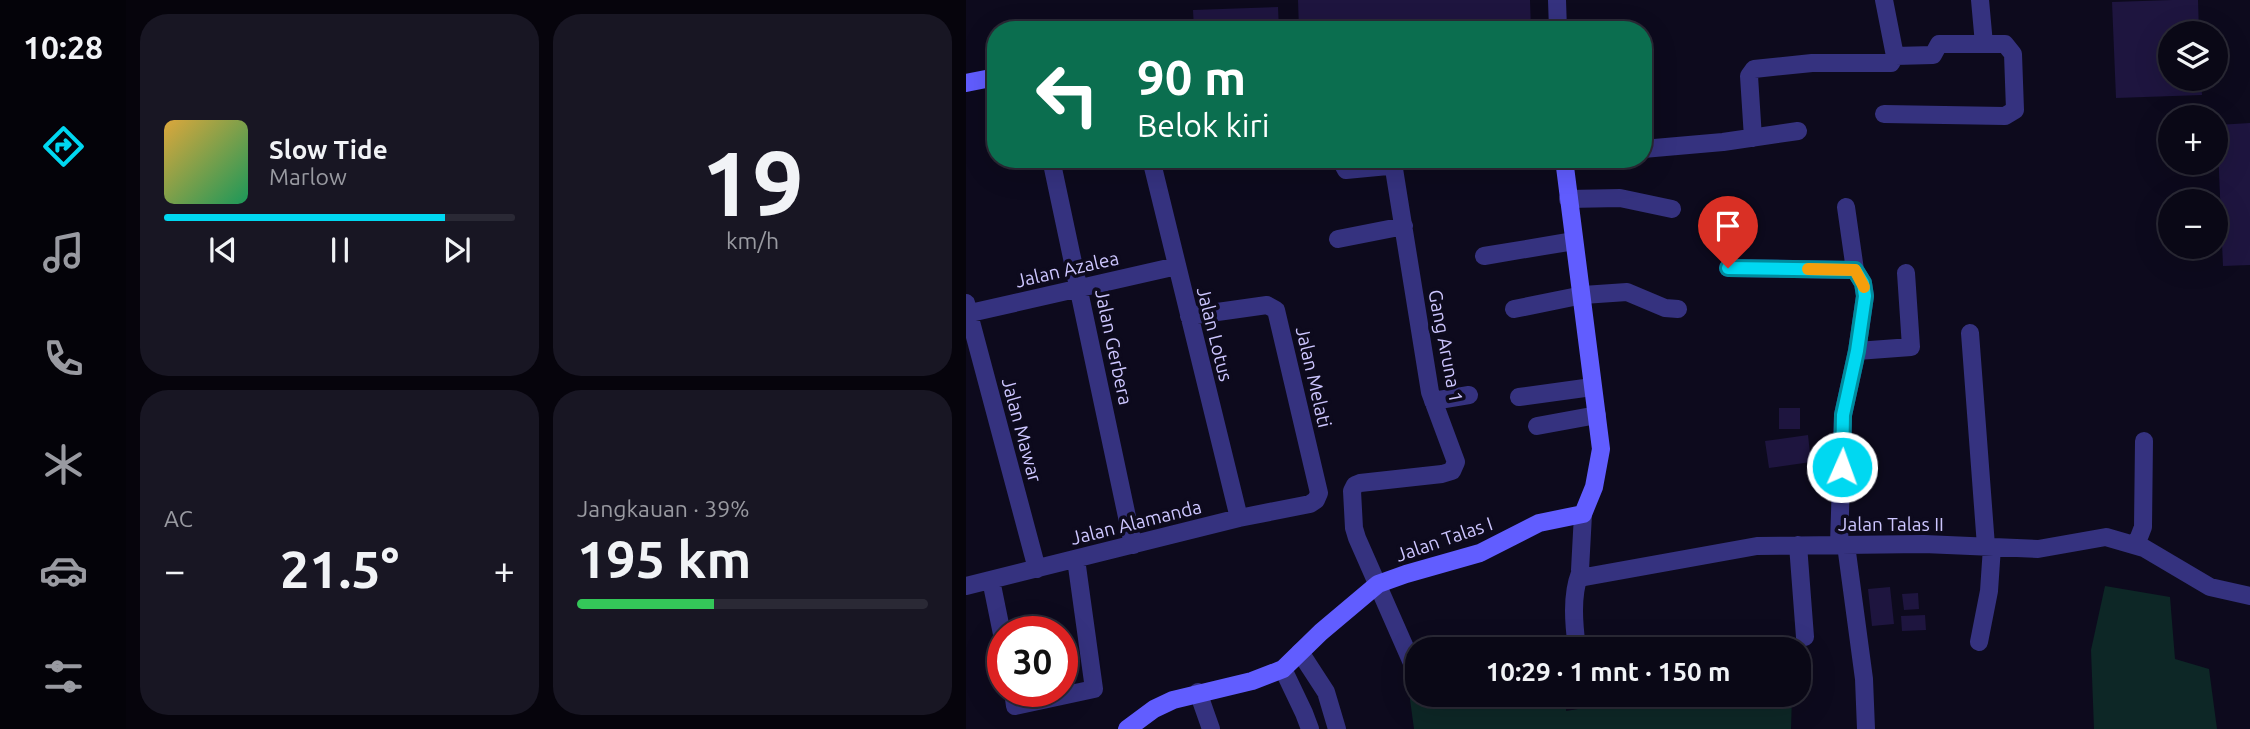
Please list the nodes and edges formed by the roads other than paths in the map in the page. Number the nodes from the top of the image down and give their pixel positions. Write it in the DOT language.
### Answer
graph roads {
  1 [pos="1557,0"];
  2 [pos="1884,0"];
  3 [pos="1980,0"];
  4 [pos="1558,21"];
  5 [pos="1984,44"];
  6 [pos="1895,56"];
  7 [pos="987,79"];
  8 [pos="966,83"];
  9 [pos="1884,114"];
  10 [pos="1798,131"];
  11 [pos="1753,138"];
  12 [pos="1652,148"];
  13 [pos="1053,168"];
  14 [pos="1153,168"];
  15 [pos="1345,168"];
  16 [pos="1367,168"];
  17 [pos="1392,168"];
  18 [pos="1565,168"];
  19 [pos="1568,199"];
  20 [pos="1846,207"];
  21 [pos="1672,209"];
  22 [pos="1404,226"];
  23 [pos="1338,239"];
  24 [pos="1574,241"];
  25 [pos="1484,256"];
  26 [pos="1177,265"];
  27 [pos="1728,268"];
  28 [pos="1855,270"];
  29 [pos="1906,274"];
  30 [pos="1080,288"];
  31 [pos="1583,296"];
  32 [pos="1514,309"];
  33 [pos="1678,309"];
  34 [pos="967,310"];
  35 [pos="1189,316"];
  36 [pos="1970,332"];
  37 [pos="1857,351"];
  38 [pos="1592,387"];
  39 [pos="1469,395"];
  40 [pos="1519,397"];
  41 [pos="1433,401"];
  42 [pos="1597,415"];
  43 [pos="1537,426"];
  44 [pos="2144,441"];
  45 [pos="1317,500"];
  46 [pos="1583,514"];
  47 [pos="1239,518"];
  48 [pos="1133,545"];
  49 [pos="1798,545"];
  50 [pos="1842,545"];
  51 [pos="2136,545"];
  52 [pos="1989,547"];
  53 [pos="1076,559"];
  54 [pos="1037,569"];
  55 [pos="1580,573"];
  56 [pos="991,580"];
  57 [pos="1378,584"];
  58 [pos="966,586"];
  59 [pos="2250,596"];
  60 [pos="998,616"];
  61 [pos="1575,637"];
  62 [pos="1805,637"];
  63 [pos="1979,642"];
  64 [pos="1405,647"];
  65 [pos="1300,652"];
  66 [pos="1283,669"];
  67 [pos="1078,692"];
  68 [pos="1199,692"];
  69 [pos="1127,729"];
  70 [pos="1211,729"];
  71 [pos="1310,729"];
  72 [pos="1337,729"];
  73 [pos="1866,729"];
  1 -- 4 [label="street"];
  2 -- 6 [label="street"];
  3 -- 5 [label="street"];
  5 -- 6 [label="street"];
  5 -- 9 [label="street"];
  6 -- 11 [label="street"];
  7 -- 8 [label="street"];
  10 -- 11 [label="street"];
  11 -- 12 [label="street"];
  13 -- 30 [label="street, Jalan Gerbera"];
  14 -- 26 [label="street, Jalan Lotus"];
  15 -- 16 [label="street, Gang Aruna 1"];
  17 -- 22 [label="street, Gang Aruna 1"];
  18 -- 19 [label="street"];
  19 -- 21 [label="street"];
  19 -- 24 [label="street"];
  20 -- 28 [label="street"];
  22 -- 23 [label="street"];
  22 -- 41 [label="street, Gang Aruna 1"];
  24 -- 25 [label="street"];
  24 -- 31 [label="street"];
  26 -- 30 [label="street, Jalan Azalea"];
  26 -- 35 [label="street, Jalan Lotus"];
  27 -- 28 [label="street"];
  28 -- 37 [label="street"];
  29 -- 37 [label="street"];
  30 -- 34 [label="street, Jalan Azalea"];
  30 -- 48 [label="street, Jalan Gerbera"];
  31 -- 32 [label="street"];
  31 -- 33 [label="street"];
  31 -- 38 [label="street"];
  34 -- 54 [label="street, Jalan Mawar"];
  35 -- 45 [label="street, Jalan Melati"];
  35 -- 47 [label="street, Jalan Lotus"];
  36 -- 52 [label="street"];
  37 -- 50 [label="street"];
  38 -- 40 [label="street"];
  38 -- 42 [label="street"];
  39 -- 41 [label="street"];
  41 -- 57 [label="street, Gang Aruna 1"];
  42 -- 43 [label="street"];
  42 -- 46 [label="street"];
  44 -- 51 [label="street"];
  45 -- 47 [label="street, Jalan Alamanda"];
  46 -- 55 [label="street"];
  46 -- 57 [label="street, Jalan Talas I"];
  47 -- 48 [label="street, Jalan Alamanda"];
  48 -- 53 [label="street, Jalan Alamanda"];
  49 -- 50 [label="street, Jalan Talas II"];
  49 -- 55 [label="street, Jalan Talas II"];
  49 -- 62 [label="street"];
  50 -- 52 [label="street, Jalan Talas II"];
  50 -- 73 [label="street"];
  51 -- 52 [label="street, Jalan Talas II"];
  51 -- 59 [label="street, Jalan Talas II"];
  52 -- 63 [label="street"];
  53 -- 54 [label="street, Jalan Alamanda"];
  53 -- 67 [label="street"];
  54 -- 56 [label="street, Jalan Alamanda"];
  55 -- 61 [label="street"];
  56 -- 58 [label="street, Jalan Alamanda"];
  56 -- 60 [label="street"];
  57 -- 64 [label="street"];
  57 -- 65 [label="street, Jalan Talas I"];
  65 -- 66 [label="street, Jalan Talas I"];
  65 -- 72 [label="street"];
  66 -- 68 [label="street, Jalan Talas I"];
  66 -- 71 [label="street"];
  68 -- 69 [label="street, Jalan Talas I"];
  68 -- 70 [label="street"];
}
